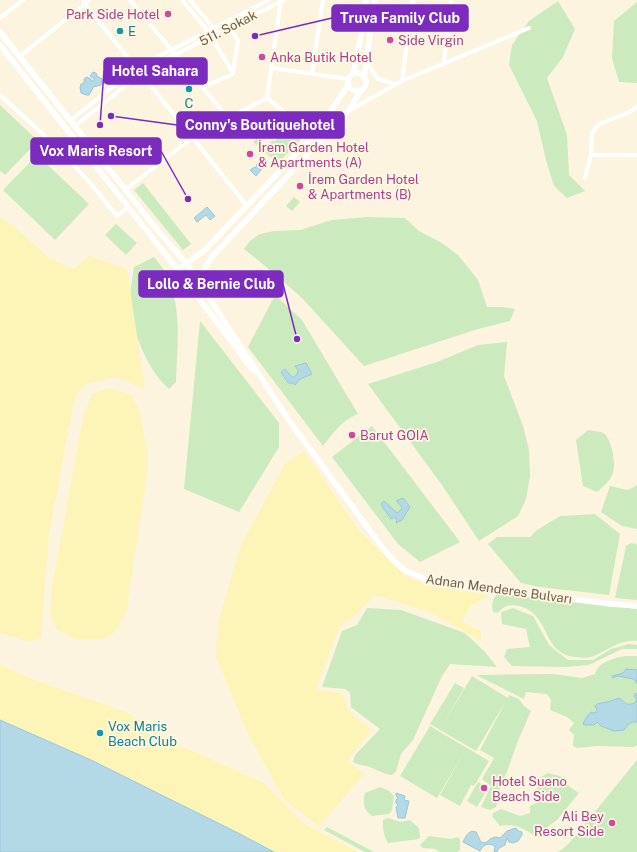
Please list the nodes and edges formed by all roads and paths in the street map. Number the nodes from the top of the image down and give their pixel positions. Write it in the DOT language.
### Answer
graph roads {
  1 [pos="23,0"];
  2 [pos="89,0"];
  3 [pos="130,0"];
  4 [pos="182,0"];
  5 [pos="190,0"];
  6 [pos="269,0"];
  7 [pos="282,0"];
  8 [pos="323,0"];
  9 [pos="366,0"];
  10 [pos="375,0"];
  11 [pos="413,0"];
  12 [pos="451,0"];
  13 [pos="84,2"];
  14 [pos="0,18"];
  15 [pos="230,27"];
  16 [pos="214,28"];
  17 [pos="529,28"];
  18 [pos="208,31"];
  19 [pos="0,32"];
  20 [pos="217,34"];
  21 [pos="211,36"];
  22 [pos="0,45"];
  23 [pos="171,50"];
  24 [pos="176,55"];
  25 [pos="19,57"];
  26 [pos="368,62"];
  27 [pos="444,63"];
  28 [pos="136,68"];
  29 [pos="272,68"];
  30 [pos="233,73"];
  31 [pos="140,74"];
  32 [pos="312,74"];
  33 [pos="353,74"];
  34 [pos="364,78"];
  35 [pos="402,81"];
  36 [pos="348,82"];
  37 [pos="397,84"];
  38 [pos="203,87"];
  39 [pos="361,90"];
  40 [pos="0,95"];
  41 [pos="267,98"];
  42 [pos="637,107"];
  43 [pos="349,110"];
  44 [pos="228,118"];
  45 [pos="71,120"];
  46 [pos="75,126"];
  47 [pos="193,137"];
  48 [pos="312,137"];
  49 [pos="591,155"];
  50 [pos="637,155"];
  51 [pos="585,178"];
  52 [pos="126,190"];
  53 [pos="247,206"];
  54 [pos="128,207"];
  55 [pos="187,264"];
  56 [pos="178,270"];
  57 [pos="198,280"];
  58 [pos="190,286"];
  59 [pos="263,383"];
  60 [pos="637,606"];
  1 -- 14 [label="street"];
  2 -- 13 [label="street"];
  3 -- 23 [label="street"];
  4 -- 18 [label="street"];
  5 -- 16 [label="street"];
  6 -- 16 [label="street, 511. Sokak"];
  7 -- 15 [label="street, 511. Sokak"];
  7 -- 29 [label="street"];
  8 -- 32 [label="street"];
  9 -- 33 [label="main road"];
  10 -- 26 [label="main road"];
  11 -- 35 [label="street"];
  12 -- 27 [label="street"];
  13 -- 25 [label="street"];
  13 -- 28 [label="street"];
  15 -- 20 [label="street, 511. Sokak"];
  15 -- 30 [label="street"];
  16 -- 18 [label="street, 511. Sokak"];
  16 -- 20 [label="street"];
  17 -- 27 [label="street"];
  18 -- 21 [label="street"];
  18 -- 23 [label="street, 511. Sokak"];
  19 -- 25 [label="main road"];
  20 -- 21 [label="street, 511. Sokak"];
  21 -- 24 [label="street, 511. Sokak"];
  21 -- 30 [label="street"];
  22 -- 54 [label="main road"];
  23 -- 24 [label="street"];
  23 -- 28 [label="street, 511. Sokak"];
  24 -- 31 [label="street, 511. Sokak"];
  24 -- 38 [label="street"];
  25 -- 45 [label="main road"];
  26 -- 34 [label="main road"];
  26 -- 37 [label="street"];
  27 -- 35 [label="street"];
  28 -- 31 [label="street"];
  28 -- 45 [label="street, 511. Sokak"];
  29 -- 32 [label="street"];
  29 -- 41 [label="street"];
  30 -- 38 [label="street"];
  31 -- 46 [label="street, 511. Sokak"];
  31 -- 47 [label="street"];
  32 -- 36 [label="street"];
  33 -- 34 [label="main road"];
  33 -- 36 [label="main road"];
  34 -- 39 [label="main road"];
  35 -- 37 [label="street"];
  36 -- 39 [label="main road"];
  36 -- 48 [label="main road"];
  37 -- 43 [label="street"];
  38 -- 44 [label="street"];
  39 -- 43 [label="main road"];
  40 -- 54 [label="street"];
  41 -- 44 [label="street"];
  41 -- 48 [label="street"];
  42 -- 49 [label="street"];
  43 -- 57 [label="main road"];
  44 -- 47 [label="street"];
  45 -- 46 [label="main road"];
  46 -- 52 [label="main road"];
  47 -- 52 [label="street"];
  47 -- 53 [label="street"];
  48 -- 53 [label="main road"];
  49 -- 50 [label="street"];
  49 -- 51 [label="street"];
  52 -- 55 [label="main road"];
  53 -- 55 [label="main road"];
  54 -- 56 [label="main road"];
  55 -- 56 [label="main road"];
  55 -- 57 [label="main road, Adnan Menderes Bulvarı"];
  56 -- 58 [label="main road, Adnan Menderes Bulvarı"];
  57 -- 58 [label="main road"];
  57 -- 59 [label="main road, Adnan Menderes Bulvarı"];
  58 -- 59 [label="main road, Adnan Menderes Bulvarı"];
  59 -- 60 [label="main road, Adnan Menderes Bulvarı"];
}
